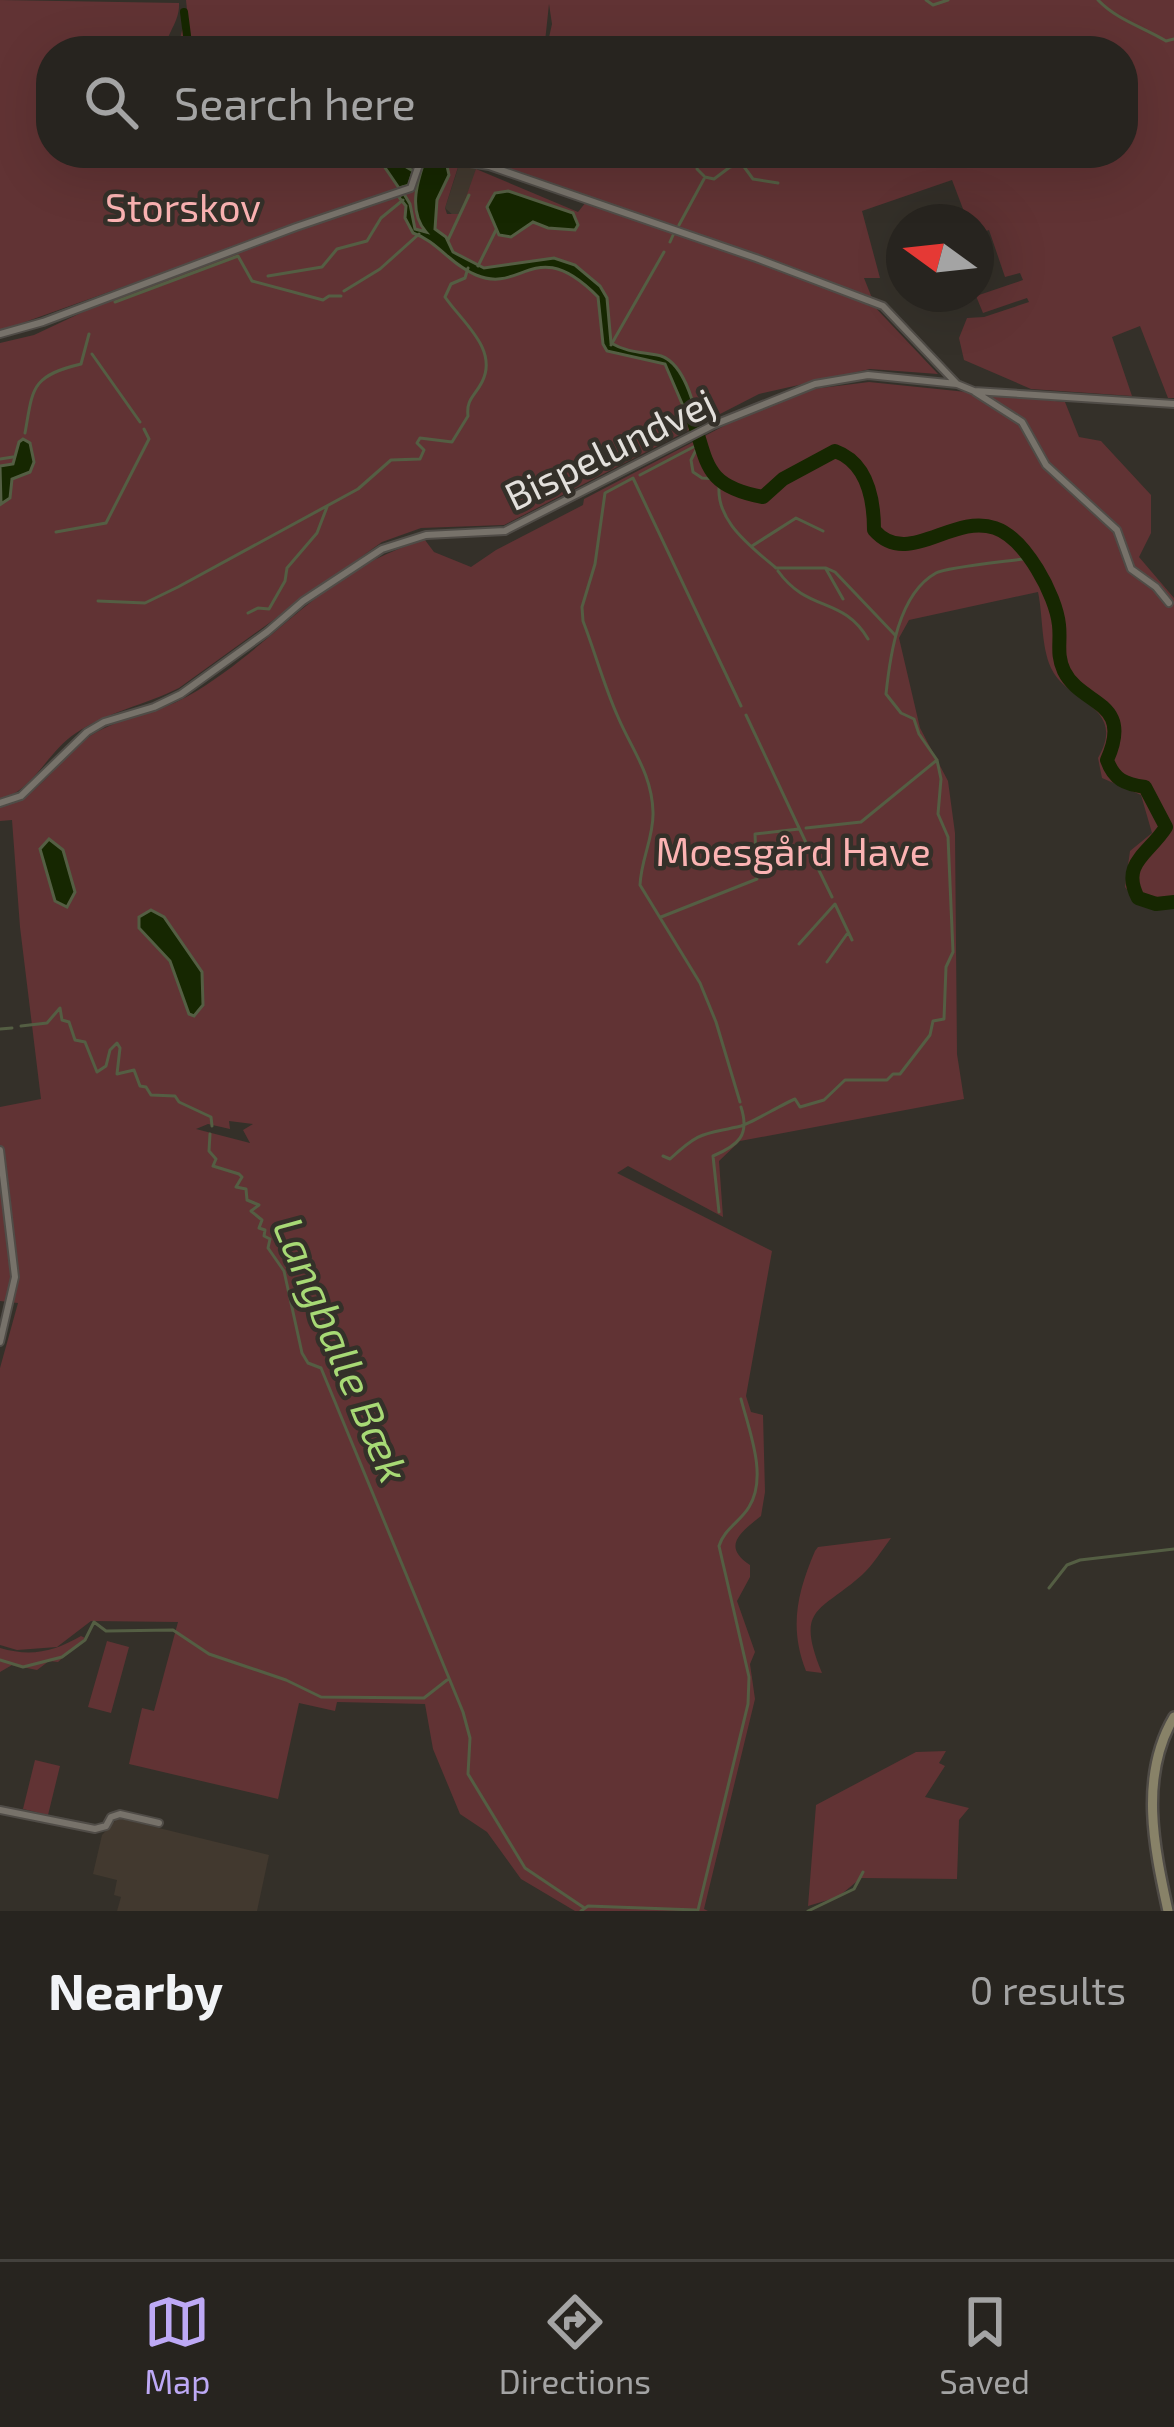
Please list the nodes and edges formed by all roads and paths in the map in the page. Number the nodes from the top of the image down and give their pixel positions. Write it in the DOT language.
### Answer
graph roads {
  1 [pos="418,168"];
  2 [pos="495,168"];
  3 [pos="0,334"];
  4 [pos="957,384"];
  5 [pos="974,391"];
  6 [pos="1174,404"];
  7 [pos="1169,603"];
  8 [pos="0,803"];
  9 [pos="0,1150"];
  10 [pos="0,1342"];
  11 [pos="1174,1717"];
  12 [pos="0,1810"];
  13 [pos="159,1823"];
  14 [pos="1168,1911"];
  1 -- 3 [label="street"];
  2 -- 4 [label="street"];
  4 -- 5 [label="street, Bispelundvej"];
  4 -- 8 [label="street, Bispelundvej"];
  5 -- 6 [label="street, Bispelundvej"];
  5 -- 7 [label="street"];
  9 -- 10 [label="street"];
  11 -- 14 [label="street"];
  12 -- 13 [label="street"];
}
